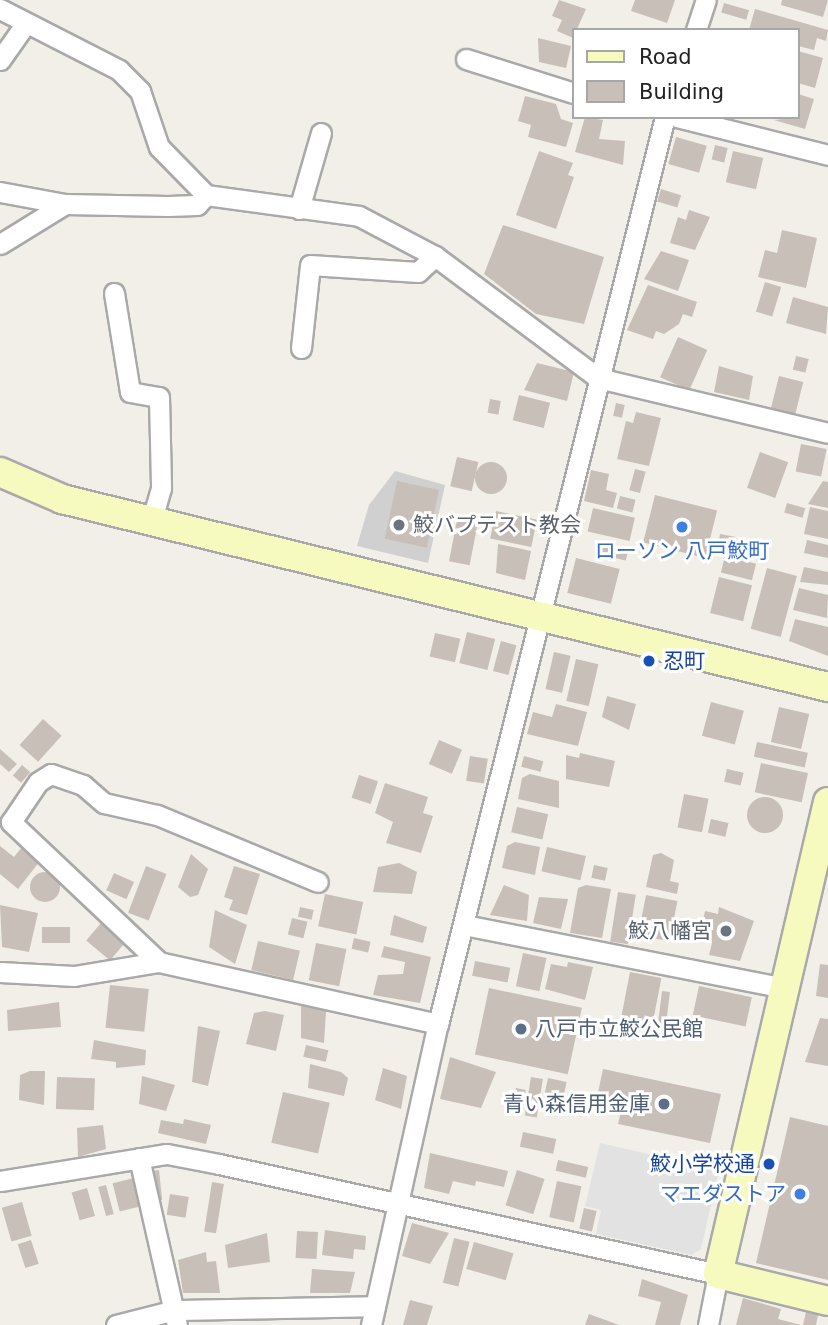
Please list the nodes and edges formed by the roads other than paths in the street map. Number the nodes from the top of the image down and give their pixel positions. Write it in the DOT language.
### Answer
graph roads {
  1 [pos="706,0"];
  2 [pos="0,9"];
  3 [pos="26,23"];
  4 [pos="697,28"];
  5 [pos="466,59"];
  6 [pos="0,61"];
  7 [pos="572,92"];
  8 [pos="664,119"];
  9 [pos="685,119"];
  10 [pos="321,133"];
  11 [pos="828,155"];
  12 [pos="0,192"];
  13 [pos="206,195"];
  14 [pos="65,204"];
  15 [pos="299,209"];
  16 [pos="0,244"];
  17 [pos="435,256"];
  18 [pos="114,293"];
  19 [pos="301,348"];
  20 [pos="598,378"];
  21 [pos="828,433"];
  22 [pos="0,472"];
  23 [pos="152,519"];
  24 [pos="539,617"];
  25 [pos="828,687"];
  26 [pos="828,802"];
  27 [pos="6,825"];
  28 [pos="318,882"];
  29 [pos="464,925"];
  30 [pos="159,962"];
  31 [pos="0,972"];
  32 [pos="784,988"];
  33 [pos="438,1024"];
  34 [pos="139,1158"];
  35 [pos="0,1181"];
  36 [pos="398,1201"];
  37 [pos="718,1274"];
  38 [pos="828,1301"];
  39 [pos="373,1315"];
  40 [pos="176,1317"];
  41 [pos="116,1325"];
  42 [pos="708,1325"];
  1 -- 4 [label="street"];
  2 -- 3 [label="street"];
  3 -- 6 [label="street"];
  3 -- 13 [label="street"];
  5 -- 7 [label="street"];
  8 -- 20 [label="street"];
  9 -- 11 [label="street"];
  10 -- 15 [label="street"];
  12 -- 14 [label="street"];
  13 -- 14 [label="street"];
  13 -- 15 [label="street"];
  14 -- 16 [label="street"];
  15 -- 17 [label="street"];
  17 -- 19 [label="street"];
  17 -- 20 [label="street"];
  18 -- 23 [label="street"];
  20 -- 21 [label="street"];
  20 -- 24 [label="street"];
  22 -- 23 [label="street"];
  23 -- 24 [label="street"];
  24 -- 25 [label="street"];
  24 -- 29 [label="street"];
  26 -- 32 [label="street"];
  27 -- 28 [label="street"];
  27 -- 30 [label="street"];
  29 -- 32 [label="street"];
  29 -- 33 [label="street"];
  30 -- 31 [label="street"];
  30 -- 33 [label="street"];
  32 -- 37 [label="street"];
  33 -- 36 [label="street"];
  34 -- 35 [label="street"];
  34 -- 36 [label="street"];
  34 -- 40 [label="street"];
  36 -- 37 [label="street"];
  36 -- 39 [label="street"];
  37 -- 38 [label="street"];
  37 -- 42 [label="street"];
  39 -- 40 [label="street"];
  40 -- 41 [label="street"];
}
